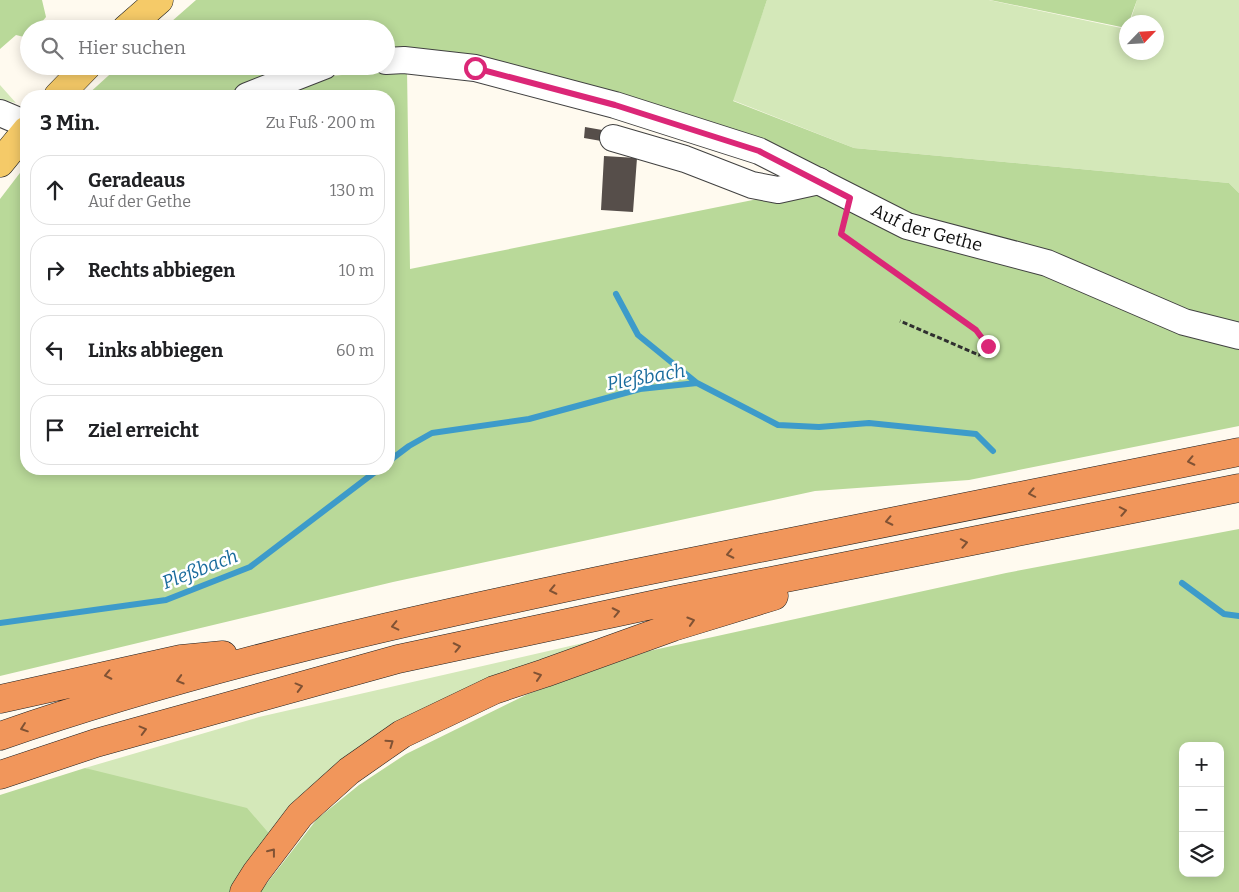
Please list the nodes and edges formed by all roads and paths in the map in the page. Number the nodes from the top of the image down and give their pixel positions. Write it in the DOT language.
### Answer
graph roads {
  1 [pos="160,0"];
  2 [pos="137,20"];
  3 [pos="395,60"];
  4 [pos="78,75"];
  5 [pos="301,75"];
  6 [pos="64,90"];
  7 [pos="262,90"];
  8 [pos="0,113"];
  9 [pos="20,121"];
  10 [pos="613,138"];
  11 [pos="20,139"];
  12 [pos="0,164"];
  13 [pos="819,181"];
  14 [pos="850,198"];
  15 [pos="900,321"];
  16 [pos="1239,336"];
  17 [pos="1239,452"];
  18 [pos="1239,488"];
  19 [pos="916,552"];
  20 [pos="311,645"];
  21 [pos="0,699"];
  22 [pos="0,736"];
  23 [pos="0,775"];
  24 [pos="244,892"];
  1 -- 2 [label="main road"];
  3 -- 13 [label="street, Auf der Gethe"];
  4 -- 6 [label="main road"];
  5 -- 7 [label="street"];
  8 -- 9 [label="street"];
  10 -- 13 [label="street"];
  11 -- 12 [label="main road"];
  13 -- 14 [label="street, Auf der Gethe"];
  14 -- 15 [label="path"];
  14 -- 16 [label="street, Auf der Gethe"];
  17 -- 20 [label="highway, one-way"];
  19 -- 18 [label="highway, one-way"];
  23 -- 19 [label="highway, one-way"];
  24 -- 19 [label="highway, one-way"];
  20 -- 21 [label="highway, one-way"];
  20 -- 22 [label="highway, one-way"];
}
